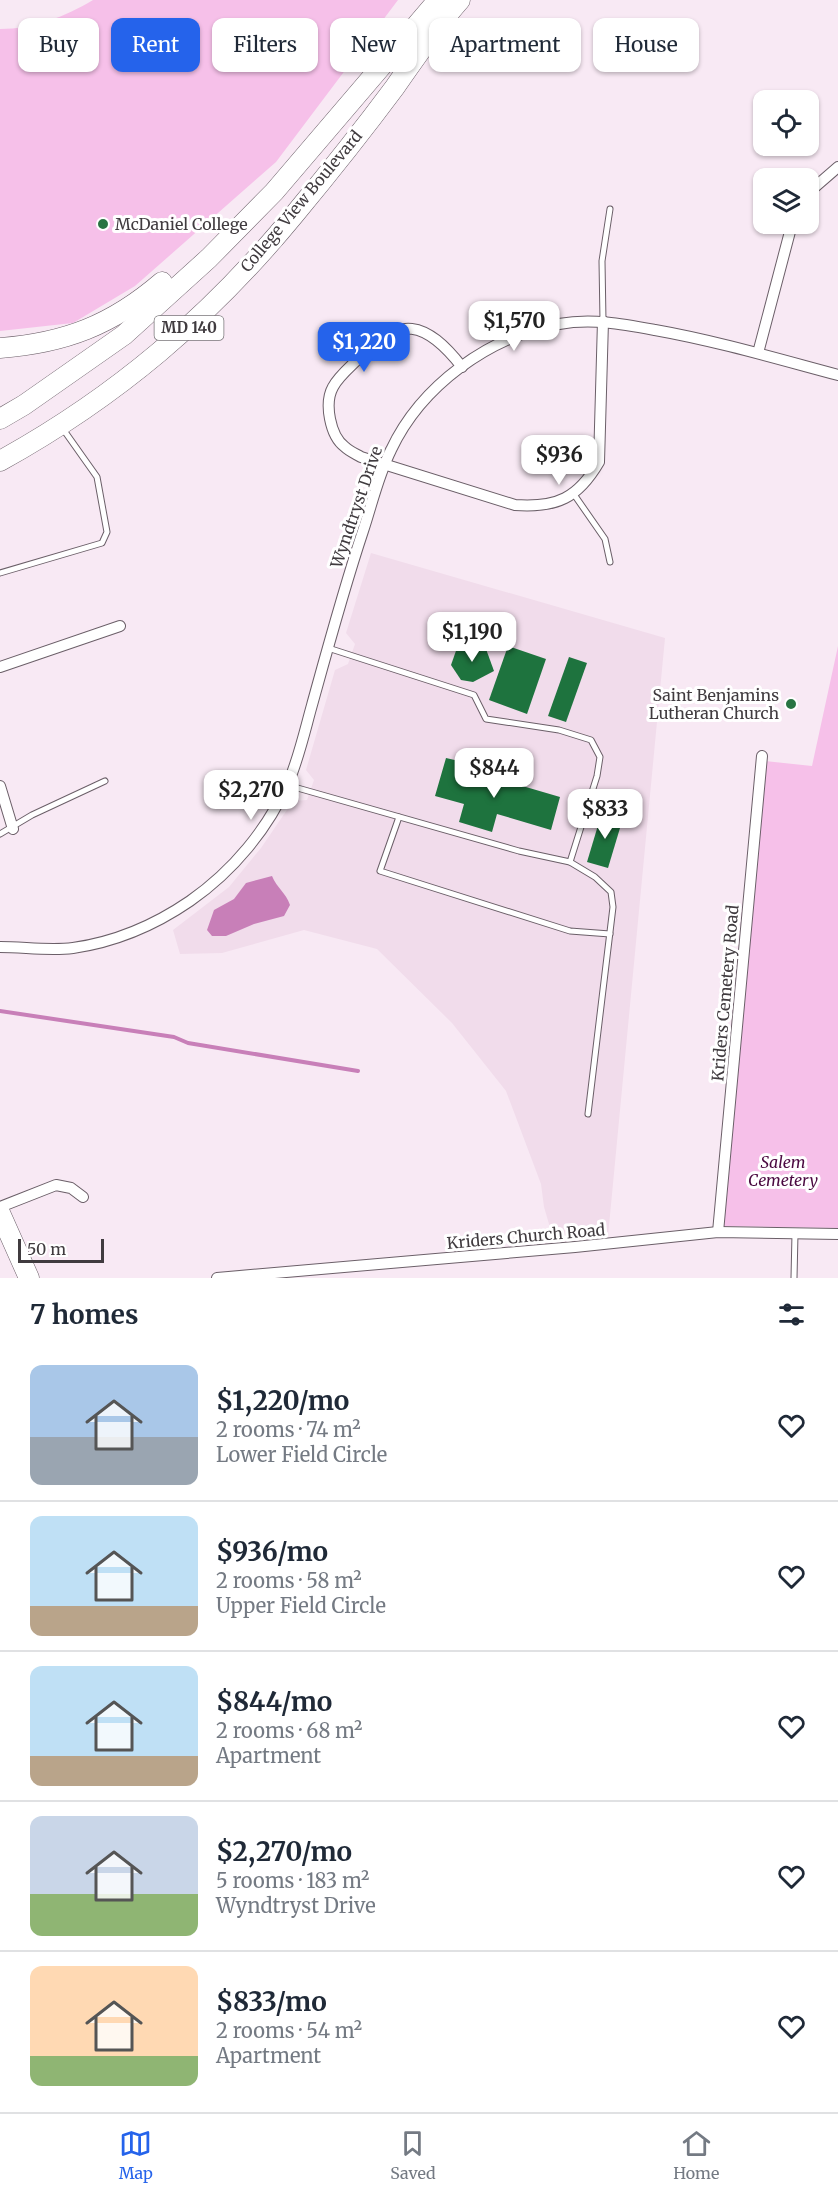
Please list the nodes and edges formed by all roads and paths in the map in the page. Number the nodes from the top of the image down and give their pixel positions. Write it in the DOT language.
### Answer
graph roads {
  1 [pos="432,0"];
  2 [pos="438,0"];
  3 [pos="460,0"];
  4 [pos="417,21"];
  5 [pos="417,23"];
  6 [pos="373,72"];
  7 [pos="375,72"];
  8 [pos="838,167"];
  9 [pos="819,183"];
  10 [pos="610,210"];
  11 [pos="789,234"];
  12 [pos="603,321"];
  13 [pos="0,348"];
  14 [pos="759,353"];
  15 [pos="462,367"];
  16 [pos="838,375"];
  17 [pos="0,419"];
  18 [pos="61,425"];
  19 [pos="0,461"];
  20 [pos="384,465"];
  21 [pos="573,493"];
  22 [pos="610,562"];
  23 [pos="0,573"];
  24 [pos="120,626"];
  25 [pos="328,648"];
  26 [pos="0,668"];
  27 [pos="762,756"];
  28 [pos="105,781"];
  29 [pos="287,785"];
  30 [pos="0,786"];
  31 [pos="399,817"];
  32 [pos="13,829"];
  33 [pos="0,834"];
  34 [pos="570,862"];
  35 [pos="610,934"];
  36 [pos="0,946"];
  37 [pos="588,1114"];
  38 [pos="83,1197"];
  39 [pos="0,1207"];
  40 [pos="0,1213"];
  41 [pos="718,1232"];
  42 [pos="795,1234"];
  43 [pos="838,1234"];
  44 [pos="28,1278"];
  45 [pos="218,1278"];
  46 [pos="794,1278"];
  1 -- 4 [label="highway"];
  2 -- 5 [label="highway, College View Boulevard / MD 140"];
  3 -- 18 [label="highway, College View Boulevard / MD 140"];
  6 -- 13 [label="highway"];
  7 -- 17 [label="highway, College View Boulevard / MD 140"];
  8 -- 9 [label="street"];
  10 -- 12 [label="lane"];
  11 -- 14 [label="street"];
  12 -- 14 [label="street, Wyndtryst Drive"];
  12 -- 15 [label="street, Wyndtryst Drive"];
  12 -- 21 [label="street"];
  14 -- 16 [label="street, Wyndtryst Drive"];
  15 -- 20 [label="street, Wyndtryst Drive"];
  15 -- 20 [label="street"];
  18 -- 19 [label="highway, College View Boulevard / MD 140"];
  18 -- 23 [label="lane"];
  20 -- 21 [label="street"];
  20 -- 25 [label="street, Wyndtryst Drive"];
  21 -- 22 [label="lane"];
  24 -- 26 [label="street"];
  25 -- 29 [label="street, Wyndtryst Drive"];
  25 -- 34 [label="lane"];
  27 -- 41 [label="street, Kriders Cemetery Road"];
  28 -- 32 [label="lane"];
  29 -- 31 [label="lane"];
  29 -- 36 [label="street, Wyndtryst Drive"];
  30 -- 32 [label="street"];
  31 -- 34 [label="lane"];
  31 -- 35 [label="lane"];
  32 -- 33 [label="lane"];
  34 -- 35 [label="lane"];
  35 -- 37 [label="lane"];
  38 -- 39 [label="street"];
  40 -- 44 [label="highway"];
  41 -- 42 [label="street, Kriders Church Road"];
  41 -- 45 [label="street, Kriders Church Road"];
  42 -- 43 [label="street, Kriders Church Road"];
  42 -- 46 [label="lane"];
}
